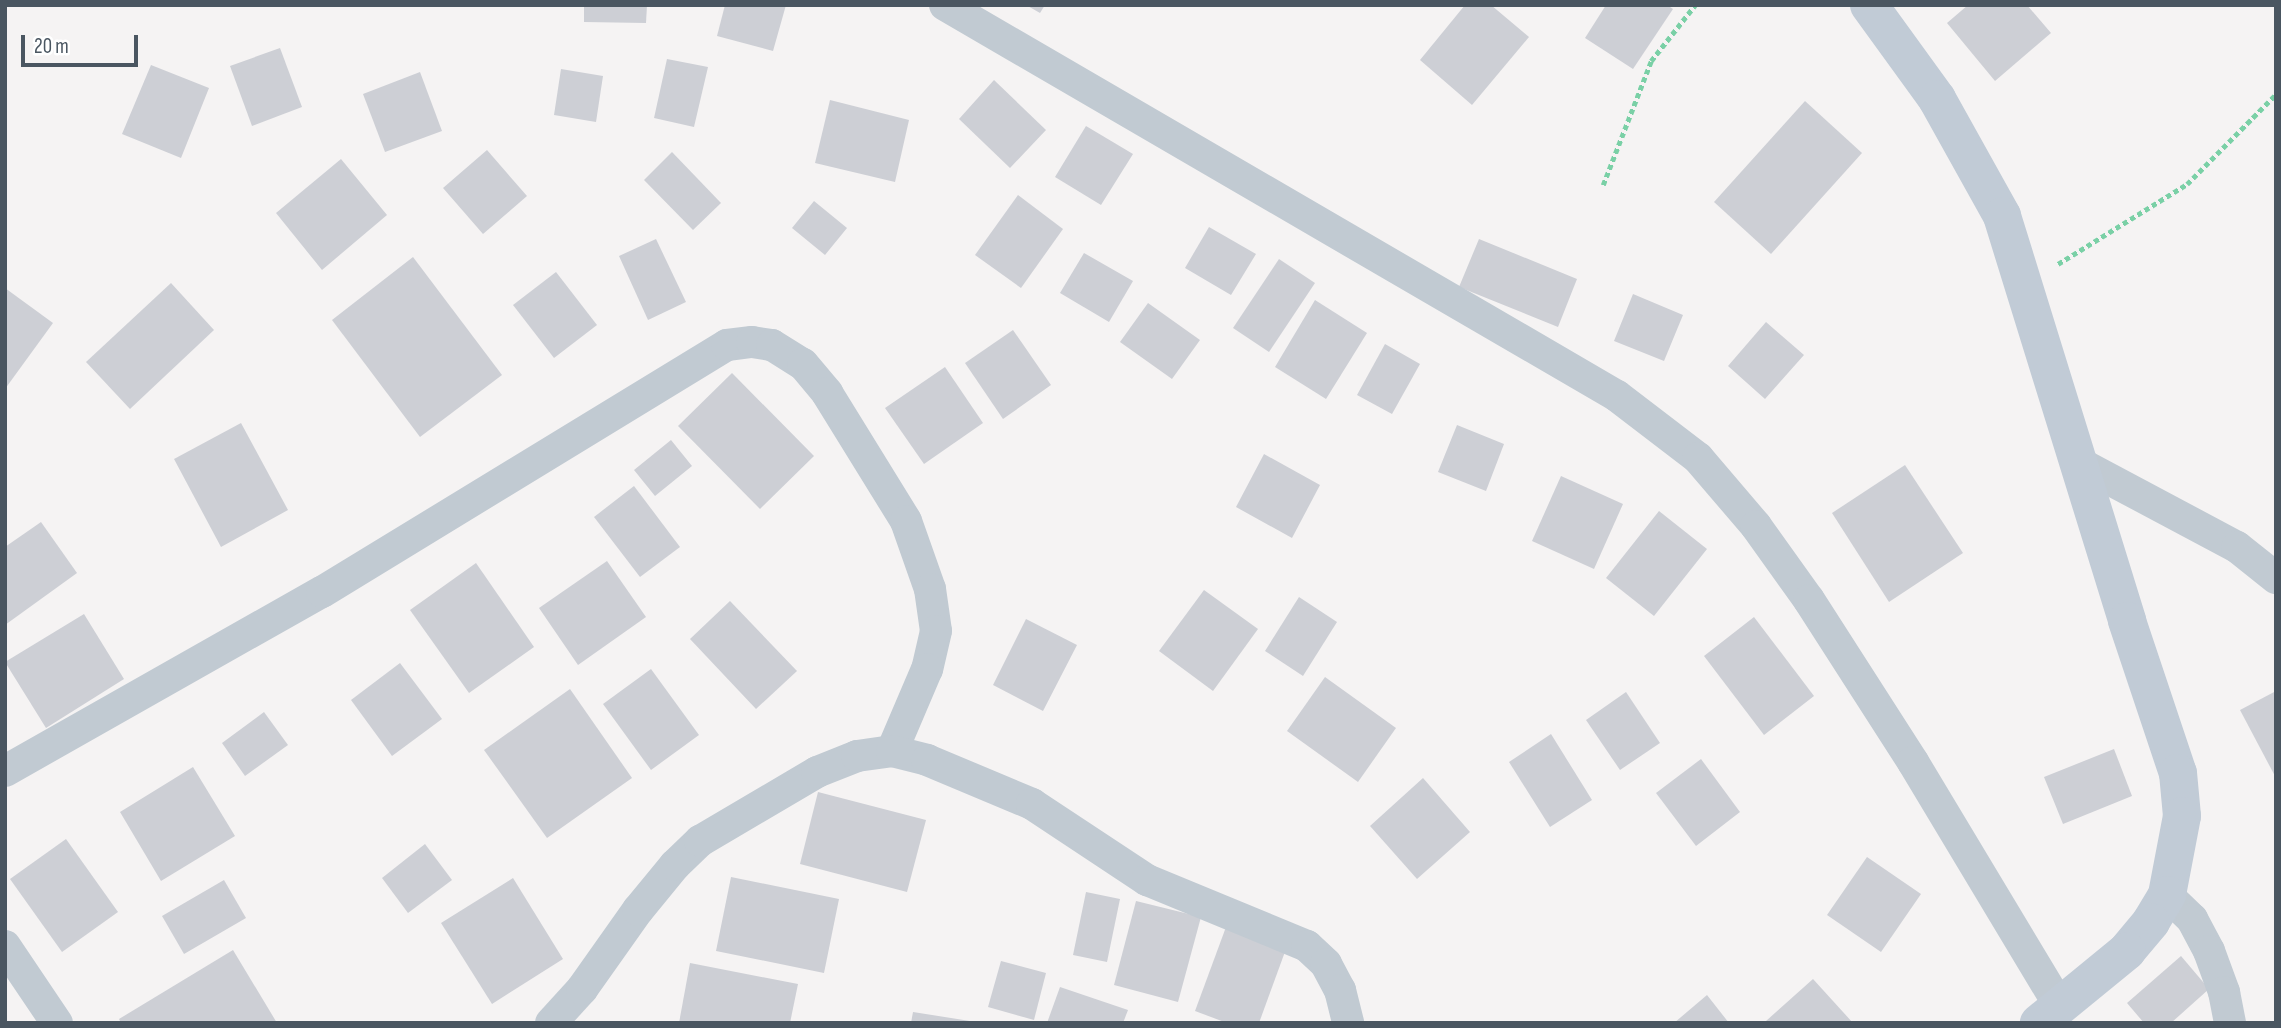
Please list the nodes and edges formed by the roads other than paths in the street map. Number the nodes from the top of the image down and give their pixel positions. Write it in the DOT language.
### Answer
graph roads {
  1 [pos="945,5"];
  2 [pos="1869,5"];
  3 [pos="2079,463"];
  4 [pos="2276,578"];
  5 [pos="892,751"];
  6 [pos="5,771"];
  7 [pos="2167,895"];
  8 [pos="5,946"];
  9 [pos="2049,1014"];
  10 [pos="57,1023"];
  11 [pos="551,1023"];
  12 [pos="1348,1023"];
  13 [pos="2230,1023"];
  1 -- 9 [label="street"];
  2 -- 3 [label="main road"];
  3 -- 4 [label="street"];
  3 -- 7 [label="main road"];
  5 -- 6 [label="street"];
  5 -- 11 [label="street"];
  5 -- 12 [label="street"];
  7 -- 9 [label="main road"];
  7 -- 13 [label="street"];
  8 -- 10 [label="street"];
}
